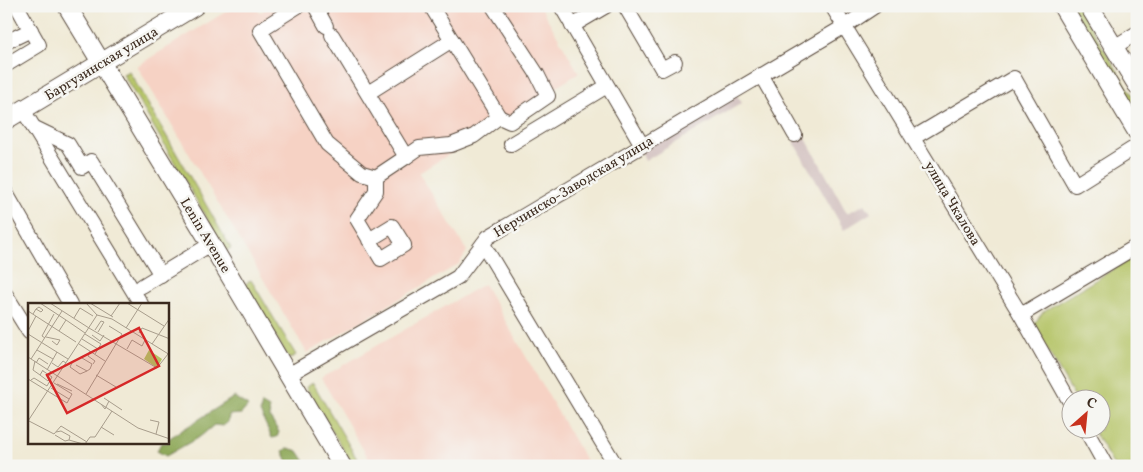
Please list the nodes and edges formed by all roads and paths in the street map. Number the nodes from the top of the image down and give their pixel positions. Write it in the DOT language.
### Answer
graph roads {
  1 [pos="17,6"];
  2 [pos="68,6"];
  3 [pos="195,6"];
  4 [pos="298,6"];
  5 [pos="314,6"];
  6 [pos="431,6"];
  7 [pos="496,6"];
  8 [pos="561,6"];
  9 [pos="606,6"];
  10 [pos="625,6"];
  11 [pos="832,6"];
  12 [pos="875,6"];
  13 [pos="1062,6"];
  14 [pos="1089,6"];
  15 [pos="572,26"];
  16 [pos="845,26"];
  17 [pos="31,30"];
  18 [pos="1137,33"];
  19 [pos="452,40"];
  20 [pos="6,42"];
  21 [pos="1114,47"];
  22 [pos="102,62"];
  23 [pos="674,62"];
  24 [pos="6,65"];
  25 [pos="1134,75"];
  26 [pos="761,76"];
  27 [pos="607,86"];
  28 [pos="368,93"];
  29 [pos="23,110"];
  30 [pos="499,117"];
  31 [pos="6,120"];
  32 [pos="33,127"];
  33 [pos="1137,132"];
  34 [pos="795,135"];
  35 [pos="913,138"];
  36 [pos="511,144"];
  37 [pos="642,145"];
  38 [pos="1137,146"];
  39 [pos="406,157"];
  40 [pos="376,176"];
  41 [pos="6,193"];
  42 [pos="369,240"];
  43 [pos="212,244"];
  44 [pos="482,244"];
  45 [pos="1137,246"];
  46 [pos="161,275"];
  47 [pos="142,286"];
  48 [pos="6,295"];
  49 [pos="69,303"];
  50 [pos="140,303"];
  51 [pos="1021,315"];
  52 [pos="28,330"];
  53 [pos="288,375"];
  54 [pos="1063,390"];
  55 [pos="1092,440"];
  56 [pos="615,464"];
  57 [pos="342,466"];
  58 [pos="1106,466"];
  1 -- 17 [label="street"];
  2 -- 22 [label="main road, Lenin Avenue"];
  3 -- 22 [label="main road, Баргузинская улица"];
  4 -- 40 [label="street"];
  5 -- 28 [label="street"];
  6 -- 19 [label="street"];
  7 -- 30 [label="street"];
  8 -- 15 [label="street"];
  9 -- 15 [label="street"];
  10 -- 23 [label="street"];
  11 -- 16 [label="street, улица Чкалова"];
  12 -- 16 [label="street, Нерчинско-Заводская улица"];
  13 -- 33 [label="main road"];
  14 -- 21 [label="main road"];
  15 -- 27 [label="street"];
  16 -- 26 [label="street, Нерчинско-Заводская улица"];
  16 -- 35 [label="street, улица Чкалова"];
  17 -- 20 [label="street"];
  17 -- 24 [label="street"];
  18 -- 21 [label="street"];
  19 -- 28 [label="street"];
  19 -- 30 [label="street"];
  21 -- 25 [label="main road"];
  22 -- 29 [label="main road, Баргузинская улица"];
  22 -- 43 [label="main road, Lenin Avenue"];
  26 -- 34 [label="street"];
  26 -- 37 [label="street, Нерчинско-Заводская улица"];
  27 -- 36 [label="street"];
  27 -- 37 [label="street"];
  28 -- 39 [label="street"];
  29 -- 31 [label="main road, Баргузинская улица"];
  29 -- 32 [label="street"];
  30 -- 39 [label="street"];
  32 -- 46 [label="street"];
  32 -- 50 [label="street"];
  35 -- 38 [label="street"];
  35 -- 51 [label="street, улица Чкалова"];
  37 -- 44 [label="street, Нерчинско-Заводская улица"];
  39 -- 40 [label="street"];
  40 -- 42 [label="street"];
  41 -- 49 [label="street"];
  43 -- 46 [label="street"];
  43 -- 53 [label="main road, Lenin Avenue"];
  44 -- 53 [label="street, Нерчинско-Заводская улица"];
  44 -- 56 [label="street"];
  45 -- 51 [label="street"];
  46 -- 47 [label="street"];
  48 -- 52 [label="street"];
  51 -- 54 [label="street, улица Чкалова"];
  53 -- 57 [label="main road, Lenin Avenue"];
  55 -- 58 [label="street"];
}
